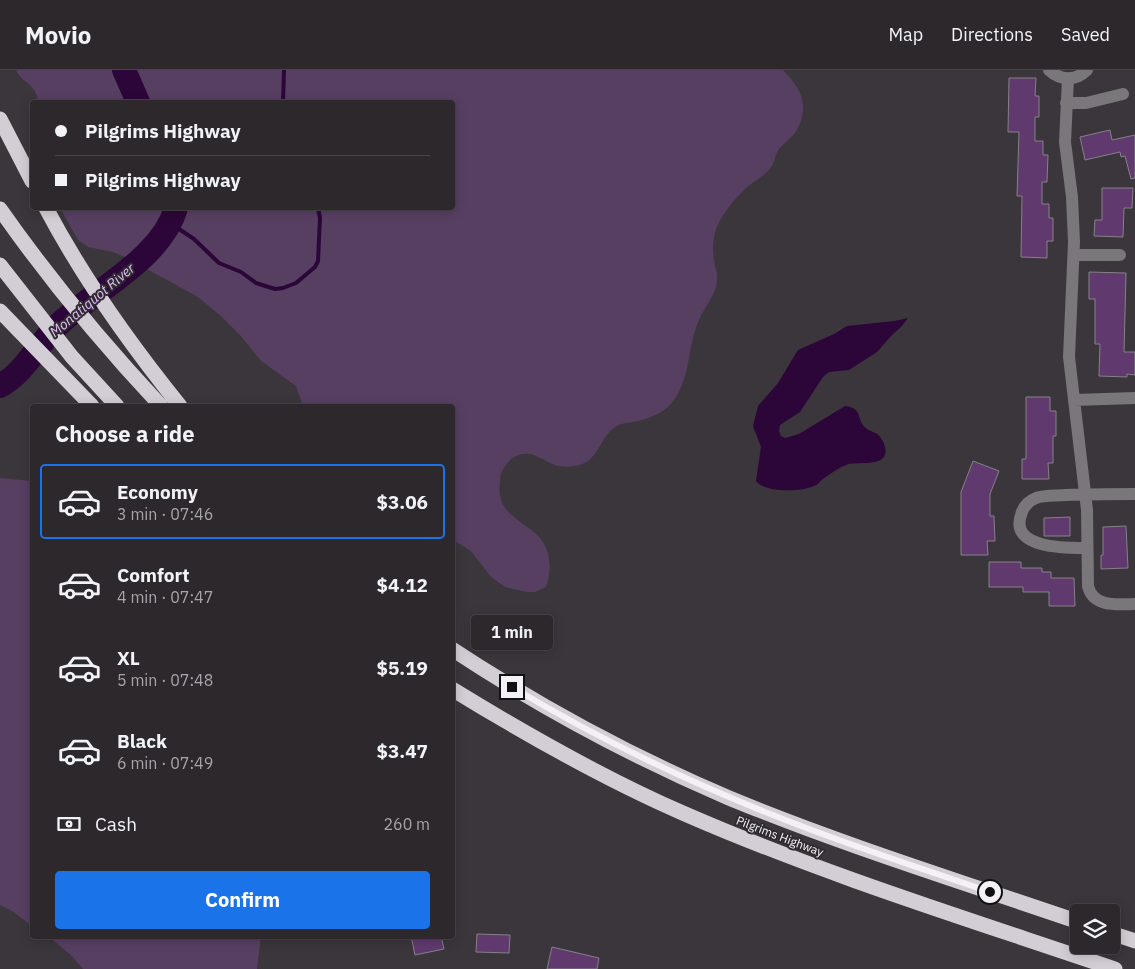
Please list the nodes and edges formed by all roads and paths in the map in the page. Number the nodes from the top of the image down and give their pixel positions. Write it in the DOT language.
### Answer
graph roads {
  1 [pos="1049,70"];
  2 [pos="1088,70"];
  3 [pos="1068,79"];
  4 [pos="1124,94"];
  5 [pos="1066,103"];
  6 [pos="0,119"];
  7 [pos="30,177"];
  8 [pos="0,209"];
  9 [pos="47,210"];
  10 [pos="1074,255"];
  11 [pos="1120,255"];
  12 [pos="0,265"];
  13 [pos="5,316"];
  14 [pos="1135,398"];
  15 [pos="1074,400"];
  16 [pos="90,404"];
  17 [pos="115,404"];
  18 [pos="159,404"];
  19 [pos="179,404"];
  20 [pos="1085,494"];
  21 [pos="1135,494"];
  22 [pos="1087,548"];
  23 [pos="1135,604"];
  24 [pos="455,651"];
  25 [pos="455,690"];
  26 [pos="1070,919"];
  27 [pos="1120,936"];
  28 [pos="1135,941"];
  29 [pos="1115,969"];
  1 -- 3 [label="lane"];
  2 -- 3 [label="lane"];
  3 -- 5 [label="lane"];
  4 -- 5 [label="lane"];
  5 -- 10 [label="lane"];
  6 -- 7 [label="highway"];
  8 -- 18 [label="highway"];
  9 -- 19 [label="highway"];
  10 -- 11 [label="lane"];
  10 -- 15 [label="lane"];
  12 -- 17 [label="highway"];
  13 -- 16 [label="highway"];
  14 -- 15 [label="lane"];
  15 -- 20 [label="lane"];
  20 -- 21 [label="lane"];
  20 -- 22 [label="lane"];
  20 -- 22 [label="lane"];
  22 -- 23 [label="lane"];
  24 -- 26 [label="highway, Pilgrims Highway"];
  25 -- 29 [label="highway, Pilgrims Highway"];
  27 -- 28 [label="highway"];
}
